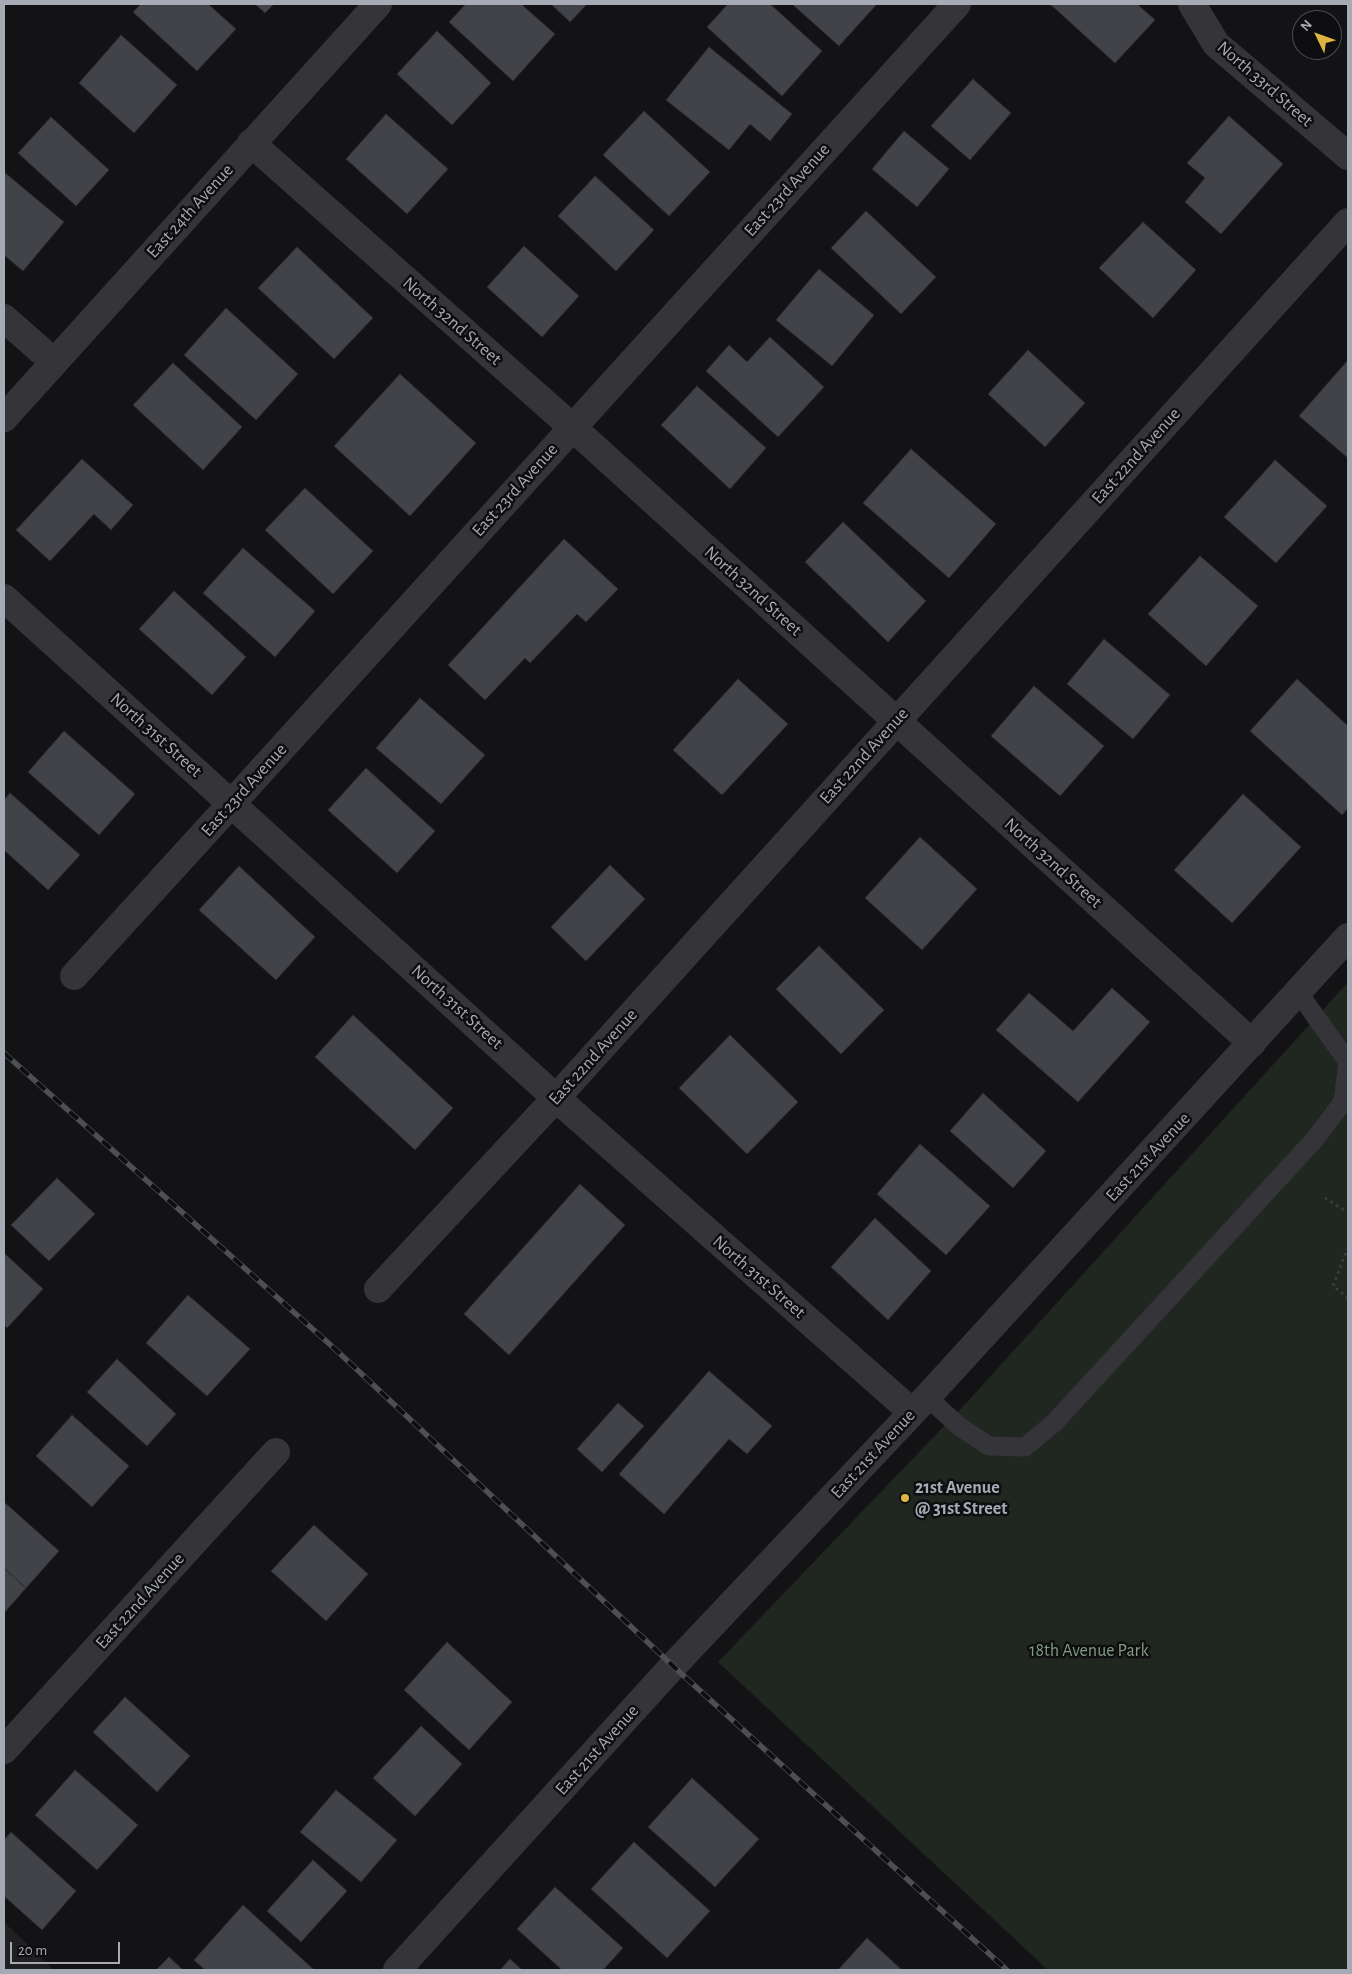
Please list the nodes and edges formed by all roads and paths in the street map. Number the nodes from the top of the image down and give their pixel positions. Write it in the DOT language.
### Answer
graph roads {
  1 [pos="378,4"];
  2 [pos="956,4"];
  3 [pos="1192,4"];
  4 [pos="251,143"];
  5 [pos="1348,156"];
  6 [pos="1348,222"];
  7 [pos="4,318"];
  8 [pos="54,362"];
  9 [pos="4,418"];
  10 [pos="572,427"];
  11 [pos="4,598"];
  12 [pos="896,721"];
  13 [pos="232,803"];
  14 [pos="1348,938"];
  15 [pos="74,976"];
  16 [pos="1298,992"];
  17 [pos="1252,1044"];
  18 [pos="556,1098"];
  19 [pos="1325,1198"];
  20 [pos="1348,1213"];
  21 [pos="1348,1247"];
  22 [pos="378,1289"];
  23 [pos="1348,1298"];
  24 [pos="920,1405"];
  25 [pos="276,1452"];
  26 [pos="4,1750"];
  27 [pos="398,1970"];
  1 -- 4 [label="street, East 24th Avenue"];
  2 -- 10 [label="street, East 23rd Avenue"];
  3 -- 5 [label="street, North 33rd Street"];
  4 -- 8 [label="street, East 24th Avenue"];
  4 -- 10 [label="street, North 32nd Street"];
  6 -- 12 [label="street, East 22nd Avenue"];
  7 -- 8 [label="street"];
  8 -- 9 [label="street, East 24th Avenue"];
  10 -- 12 [label="street, North 32nd Street"];
  10 -- 13 [label="street, East 23rd Avenue"];
  11 -- 13 [label="street, North 31st Street"];
  12 -- 17 [label="street, North 32nd Street"];
  12 -- 18 [label="street, East 22nd Avenue"];
  13 -- 15 [label="street, East 23rd Avenue"];
  13 -- 18 [label="street, North 31st Street"];
  14 -- 16 [label="street, East 21st Avenue"];
  16 -- 17 [label="street, East 21st Avenue"];
  16 -- 24 [label="lane"];
  17 -- 24 [label="street, East 21st Avenue"];
  18 -- 22 [label="street, East 22nd Avenue"];
  18 -- 24 [label="street, North 31st Street"];
  19 -- 20 [label="path"];
  21 -- 23 [label="path"];
  24 -- 27 [label="street, East 21st Avenue"];
  25 -- 26 [label="street, East 22nd Avenue"];
}
